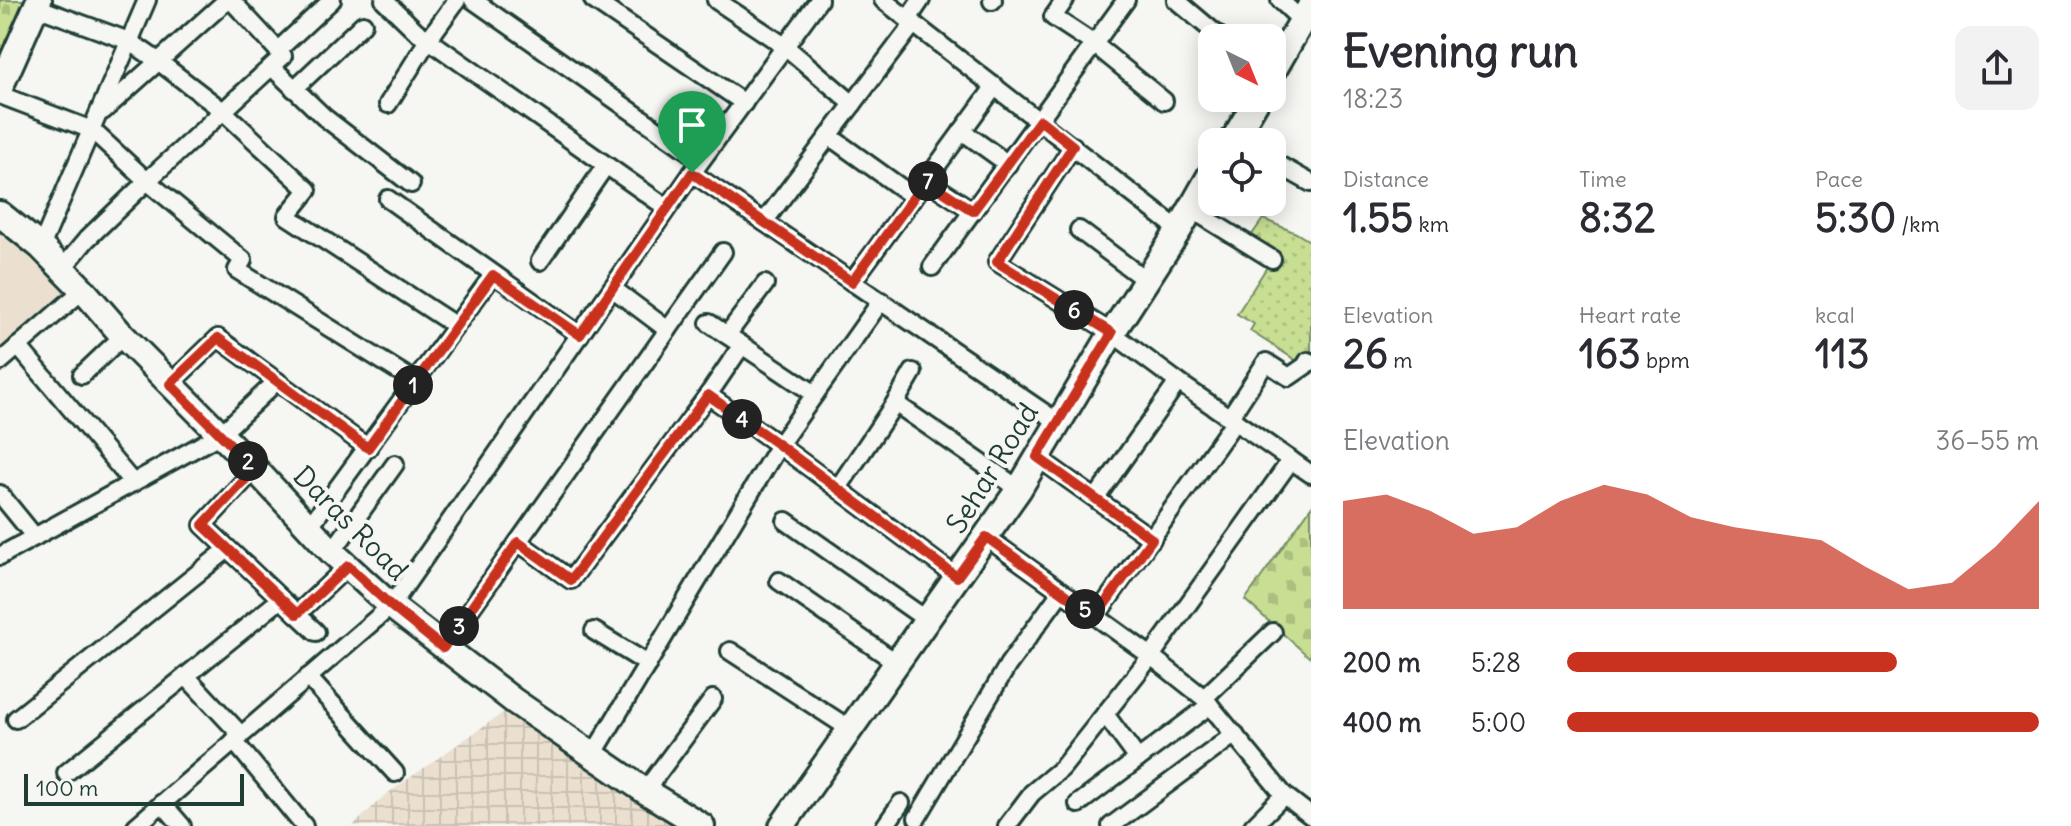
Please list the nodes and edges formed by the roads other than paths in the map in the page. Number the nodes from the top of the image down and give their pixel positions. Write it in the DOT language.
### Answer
graph roads {
  1 [pos="147,0"];
  2 [pos="229,0"];
  3 [pos="332,0"];
  4 [pos="384,0"];
  5 [pos="457,0"];
  6 [pos="473,0"];
  7 [pos="593,0"];
  8 [pos="716,0"];
  9 [pos="819,0"];
  10 [pos="883,0"];
  11 [pos="921,0"];
  12 [pos="1065,0"];
  13 [pos="1126,0"];
  14 [pos="1176,0"];
  15 [pos="1280,0"];
  16 [pos="37,3"];
  17 [pos="1306,13"];
  18 [pos="911,21"];
  19 [pos="363,24"];
  20 [pos="1204,24"];
  21 [pos="428,40"];
  22 [pos="129,41"];
  23 [pos="1094,44"];
  24 [pos="786,47"];
  25 [pos="1286,48"];
  26 [pos="278,50"];
  27 [pos="158,61"];
  28 [pos="272,67"];
  29 [pos="995,86"];
  30 [pos="0,88"];
  31 [pos="294,89"];
  32 [pos="0,95"];
  33 [pos="1164,101"];
  34 [pos="744,103"];
  35 [pos="388,104"];
  36 [pos="853,104"];
  37 [pos="223,111"];
  38 [pos="99,114"];
  39 [pos="1040,120"];
  40 [pos="92,130"];
  41 [pos="962,131"];
  42 [pos="829,136"];
  43 [pos="1073,146"];
  44 [pos="1008,164"];
  45 [pos="606,165"];
  46 [pos="696,166"];
  47 [pos="1286,169"];
  48 [pos="926,180"];
  49 [pos="147,181"];
  50 [pos="1311,183"];
  51 [pos="411,184"];
  52 [pos="914,197"];
  53 [pos="1198,197"];
  54 [pos="388,199"];
  55 [pos="667,208"];
  56 [pos="973,211"];
  57 [pos="0,214"];
  58 [pos="1185,220"];
  59 [pos="764,222"];
  60 [pos="1079,230"];
  61 [pos="41,247"];
  62 [pos="723,252"];
  63 [pos="1272,259"];
  64 [pos="540,261"];
  65 [pos="932,267"];
  66 [pos="62,269"];
  67 [pos="493,275"];
  68 [pos="1147,281"];
  69 [pos="852,282"];
  70 [pos="765,284"];
  71 [pos="612,288"];
  72 [pos="83,290"];
  73 [pos="881,301"];
  74 [pos="709,323"];
  75 [pos="456,326"];
  76 [pos="668,330"];
  77 [pos="1112,333"];
  78 [pos="580,335"];
  79 [pos="727,335"];
  80 [pos="123,336"];
  81 [pos="742,345"];
  82 [pos="18,346"];
  83 [pos="0,362"];
  84 [pos="1311,362"];
  85 [pos="913,372"];
  86 [pos="82,375"];
  87 [pos="277,381"];
  88 [pos="416,382"];
  89 [pos="1178,382"];
  90 [pos="170,384"];
  91 [pos="815,394"];
  92 [pos="708,395"];
  93 [pos="895,403"];
  94 [pos="1232,419"];
  95 [pos="1058,422"];
  96 [pos="221,434"];
  97 [pos="779,445"];
  98 [pos="368,448"];
  99 [pos="1037,457"];
  100 [pos="1291,460"];
  101 [pos="395,464"];
  102 [pos="255,469"];
  103 [pos="1311,474"];
  104 [pos="133,483"];
  105 [pos="838,488"];
  106 [pos="1019,489"];
  107 [pos="0,494"];
  108 [pos="1096,498"];
  109 [pos="786,521"];
  110 [pos="309,527"];
  111 [pos="35,537"];
  112 [pos="986,537"];
  113 [pos="1152,539"];
  114 [pos="518,542"];
  115 [pos="228,549"];
  116 [pos="0,556"];
  117 [pos="340,559"];
  118 [pos="957,577"];
  119 [pos="779,581"];
  120 [pos="1061,592"];
  121 [pos="281,599"];
  122 [pos="391,606"];
  123 [pos="297,614"];
  124 [pos="1096,616"];
  125 [pos="927,620"];
  126 [pos="594,631"];
  127 [pos="316,632"];
  128 [pos="1273,632"];
  129 [pos="443,648"];
  130 [pos="730,651"];
  131 [pos="1151,656"];
  132 [pos="897,663"];
  133 [pos="648,664"];
  134 [pos="186,676"];
  135 [pos="308,677"];
  136 [pos="713,699"];
  137 [pos="1207,702"];
  138 [pos="1105,714"];
  139 [pos="16,719"];
  140 [pos="850,729"];
  141 [pos="1235,734"];
  142 [pos="237,738"];
  143 [pos="593,755"];
  144 [pos="1138,759"];
  145 [pos="66,773"];
  146 [pos="395,773"];
  147 [pos="645,791"];
  148 [pos="1284,795"];
  149 [pos="162,803"];
  150 [pos="901,803"];
  151 [pos="1078,804"];
  152 [pos="1311,816"];
  153 [pos="917,818"];
  154 [pos="136,826"];
  155 [pos="182,826"];
  156 [pos="304,826"];
  157 [pos="702,826"];
  158 [pos="782,826"];
  159 [pos="885,826"];
  160 [pos="1007,826"];
  161 [pos="1111,826"];
  162 [pos="1253,826"];
  1 -- 22 [label="street"];
  2 -- 26 [label="street"];
  2 -- 27 [label="street"];
  3 -- 26 [label="street"];
  4 -- 21 [label="street"];
  5 -- 21 [label="street"];
  6 -- 46 [label="street"];
  7 -- 34 [label="street"];
  8 -- 24 [label="street"];
  9 -- 24 [label="street"];
  10 -- 18 [label="street"];
  11 -- 18 [label="street"];
  12 -- 23 [label="street"];
  13 -- 23 [label="street"];
  14 -- 20 [label="street"];
  15 -- 17 [label="street"];
  16 -- 22 [label="street"];
  16 -- 30 [label="street"];
  17 -- 25 [label="street"];
  18 -- 29 [label="street"];
  18 -- 36 [label="street"];
  19 -- 31 [label="street"];
  21 -- 35 [label="street"];
  21 -- 45 [label="street"];
  22 -- 27 [label="street"];
  22 -- 38 [label="street"];
  23 -- 33 [label="street"];
  23 -- 39 [label="street"];
  24 -- 34 [label="street"];
  24 -- 36 [label="street"];
  26 -- 28 [label="street"];
  27 -- 37 [label="street"];
  27 -- 38 [label="street"];
  28 -- 31 [label="street"];
  28 -- 37 [label="street"];
  29 -- 39 [label="street"];
  29 -- 41 [label="street"];
  31 -- 51 [label="street"];
  32 -- 40 [label="street"];
  34 -- 46 [label="street"];
  36 -- 42 [label="street"];
  37 -- 49 [label="street"];
  37 -- 75 [label="street"];
  38 -- 40 [label="street"];
  39 -- 43 [label="street"];
  39 -- 44 [label="street"];
  40 -- 49 [label="street"];
  40 -- 61 [label="street"];
  41 -- 44 [label="street"];
  41 -- 48 [label="street"];
  42 -- 52 [label="street"];
  42 -- 59 [label="street"];
  43 -- 58 [label="street"];
  43 -- 77 [label="street"];
  44 -- 56 [label="street"];
  45 -- 55 [label="street"];
  45 -- 64 [label="street"];
  46 -- 55 [label="street"];
  46 -- 59 [label="street"];
  47 -- 50 [label="street"];
  48 -- 52 [label="street"];
  48 -- 56 [label="street"];
  49 -- 66 [label="street"];
  49 -- 88 [label="street"];
  52 -- 69 [label="street"];
  53 -- 58 [label="street, Sehar Road"];
  54 -- 67 [label="street"];
  55 -- 71 [label="street"];
  56 -- 65 [label="street"];
  57 -- 61 [label="street, Daras Road"];
  58 -- 63 [label="street"];
  58 -- 68 [label="street, Sehar Road"];
  59 -- 69 [label="street"];
  60 -- 68 [label="street"];
  61 -- 66 [label="street, Daras Road"];
  62 -- 76 [label="street"];
  66 -- 72 [label="street, Daras Road"];
  67 -- 75 [label="street"];
  67 -- 78 [label="street"];
  68 -- 77 [label="street, Sehar Road"];
  69 -- 73 [label="street"];
  70 -- 79 [label="street"];
  71 -- 76 [label="street"];
  71 -- 78 [label="street"];
  72 -- 80 [label="street, Daras Road"];
  72 -- 82 [label="street"];
  73 -- 91 [label="street"];
  73 -- 95 [label="street"];
  74 -- 79 [label="street"];
  75 -- 88 [label="street"];
  76 -- 114 [label="street"];
  77 -- 89 [label="street"];
  77 -- 95 [label="street, Sehar Road"];
  78 -- 122 [label="street"];
  79 -- 81 [label="street"];
  80 -- 86 [label="street"];
  80 -- 90 [label="street, Daras Road"];
  81 -- 91 [label="street"];
  81 -- 92 [label="street"];
  82 -- 83 [label="street"];
  82 -- 104 [label="street"];
  84 -- 94 [label="street"];
  85 -- 93 [label="street"];
  87 -- 90 [label="street"];
  87 -- 96 [label="street"];
  87 -- 98 [label="street"];
  88 -- 98 [label="street"];
  89 -- 94 [label="street"];
  89 -- 108 [label="street"];
  90 -- 96 [label="street, Daras Road"];
  91 -- 97 [label="street"];
  92 -- 97 [label="street"];
  92 -- 114 [label="street"];
  93 -- 105 [label="street"];
  93 -- 106 [label="street"];
  94 -- 100 [label="street"];
  94 -- 113 [label="street"];
  95 -- 99 [label="street, Sehar Road"];
  96 -- 102 [label="street, Daras Road"];
  96 -- 104 [label="street"];
  97 -- 105 [label="street"];
  97 -- 133 [label="street"];
  98 -- 110 [label="street"];
  99 -- 106 [label="street, Sehar Road"];
  99 -- 108 [label="street"];
  100 -- 103 [label="street"];
  100 -- 131 [label="street"];
  101 -- 117 [label="street"];
  102 -- 110 [label="street, Daras Road"];
  102 -- 115 [label="street"];
  104 -- 111 [label="street"];
  105 -- 118 [label="street"];
  106 -- 112 [label="street, Sehar Road"];
  107 -- 111 [label="street"];
  108 -- 113 [label="street"];
  109 -- 125 [label="street"];
  110 -- 117 [label="street, Daras Road"];
  111 -- 116 [label="street"];
  112 -- 118 [label="street, Sehar Road"];
  112 -- 120 [label="street"];
  113 -- 124 [label="street"];
  114 -- 129 [label="street"];
  115 -- 121 [label="street"];
  115 -- 139 [label="street"];
  117 -- 122 [label="street, Daras Road"];
  117 -- 123 [label="street"];
  118 -- 125 [label="street, Sehar Road"];
  119 -- 132 [label="street"];
  120 -- 124 [label="street"];
  120 -- 153 [label="street"];
  121 -- 123 [label="street"];
  121 -- 134 [label="street"];
  122 -- 129 [label="street, Daras Road"];
  122 -- 135 [label="street"];
  123 -- 127 [label="street"];
  124 -- 131 [label="street"];
  125 -- 132 [label="street, Sehar Road"];
  126 -- 133 [label="street"];
  128 -- 137 [label="street"];
  129 -- 143 [label="street, Daras Road"];
  130 -- 140 [label="street"];
  131 -- 137 [label="street"];
  131 -- 138 [label="street"];
  132 -- 140 [label="street, Sehar Road"];
  133 -- 143 [label="street"];
  134 -- 142 [label="street"];
  134 -- 145 [label="street"];
  135 -- 142 [label="street"];
  135 -- 146 [label="street"];
  136 -- 147 [label="street"];
  137 -- 141 [label="street"];
  137 -- 144 [label="street"];
  138 -- 144 [label="street"];
  138 -- 160 [label="street"];
  140 -- 158 [label="street, Sehar Road"];
  141 -- 148 [label="street"];
  141 -- 161 [label="street"];
  142 -- 149 [label="street"];
  142 -- 156 [label="street"];
  143 -- 147 [label="street, Daras Road"];
  144 -- 151 [label="street"];
  147 -- 157 [label="street, Daras Road"];
  148 -- 152 [label="street"];
  148 -- 162 [label="street"];
  149 -- 154 [label="street"];
  149 -- 155 [label="street"];
  150 -- 159 [label="street"];
}
